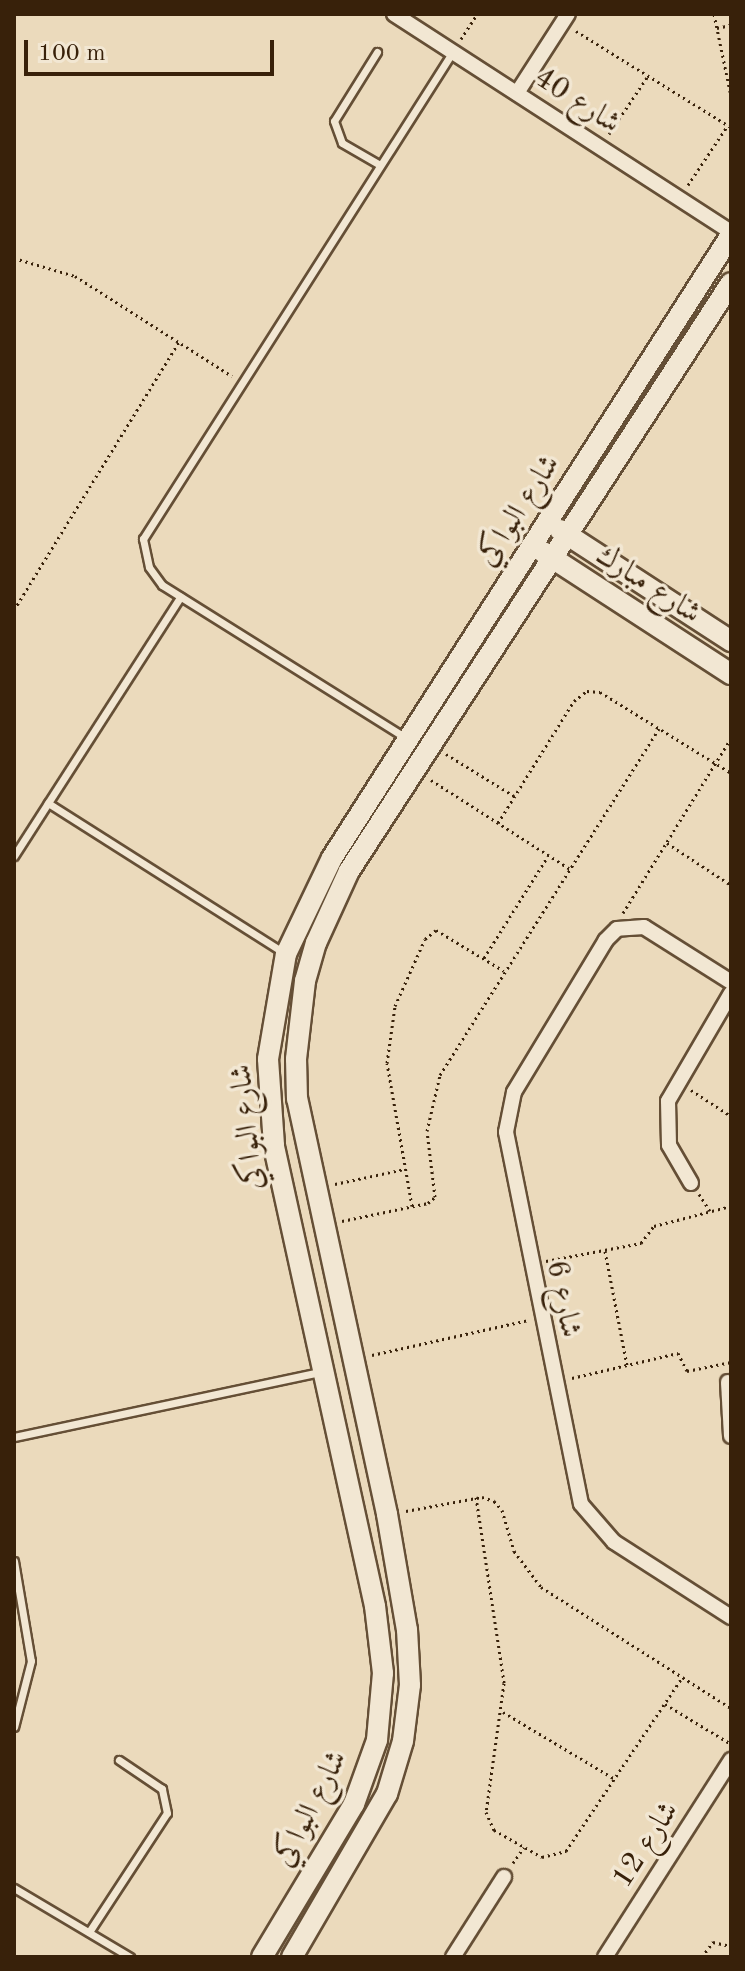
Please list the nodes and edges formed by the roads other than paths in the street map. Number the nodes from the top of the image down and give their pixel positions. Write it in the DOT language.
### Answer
graph roads {
  1 [pos="394,14"];
  2 [pos="565,18"];
  3 [pos="377,52"];
  4 [pos="453,52"];
  5 [pos="517,93"];
  6 [pos="380,165"];
  7 [pos="731,234"];
  8 [pos="731,283"];
  9 [pos="547,522"];
  10 [pos="568,535"];
  11 [pos="533,545"];
  12 [pos="553,558"];
  13 [pos="180,597"];
  14 [pos="731,641"];
  15 [pos="731,674"];
  16 [pos="407,739"];
  17 [pos="48,803"];
  18 [pos="14,856"];
  19 [pos="286,954"];
  20 [pos="731,982"];
  21 [pos="731,993"];
  22 [pos="691,1183"];
  23 [pos="322,1371"];
  24 [pos="728,1382"];
  25 [pos="731,1436"];
  26 [pos="14,1437"];
  27 [pos="14,1561"];
  28 [pos="731,1617"];
  29 [pos="14,1727"];
  30 [pos="119,1760"];
  31 [pos="731,1760"];
  32 [pos="504,1877"];
  33 [pos="14,1888"];
  34 [pos="89,1932"];
  35 [pos="130,1957"];
  36 [pos="262,1957"];
  37 [pos="292,1957"];
  38 [pos="453,1957"];
  39 [pos="605,1957"];
  1 -- 4 [label="street, شارع 40"];
  2 -- 5 [label="street"];
  3 -- 6 [label="lane"];
  4 -- 5 [label="street, شارع 40"];
  4 -- 6 [label="lane"];
  5 -- 7 [label="street, شارع 40"];
  6 -- 13 [label="lane"];
  7 -- 9 [label="street, شارع البواكي"];
  8 -- 10 [label="street, شارع البواكي"];
  9 -- 10 [label="street, شارع مبارك"];
  9 -- 11 [label="street, شارع البواكي"];
  10 -- 12 [label="street, شارع البواكي"];
  10 -- 14 [label="street, شارع مبارك"];
  11 -- 12 [label="street, شارع مبارك"];
  11 -- 16 [label="street, شارع البواكي"];
  12 -- 15 [label="street, شارع مبارك"];
  12 -- 37 [label="street, شارع البواكي"];
  13 -- 16 [label="lane"];
  13 -- 17 [label="lane"];
  16 -- 19 [label="street, شارع البواكي"];
  17 -- 18 [label="lane"];
  17 -- 19 [label="lane"];
  19 -- 23 [label="street, شارع البواكي"];
  20 -- 28 [label="street, شارع 6"];
  21 -- 22 [label="street"];
  23 -- 26 [label="lane"];
  23 -- 36 [label="street, شارع البواكي"];
  24 -- 25 [label="street"];
  27 -- 29 [label="lane"];
  30 -- 34 [label="lane"];
  31 -- 39 [label="street, شارع 12"];
  32 -- 38 [label="street"];
  33 -- 34 [label="lane"];
  34 -- 35 [label="lane"];
}
